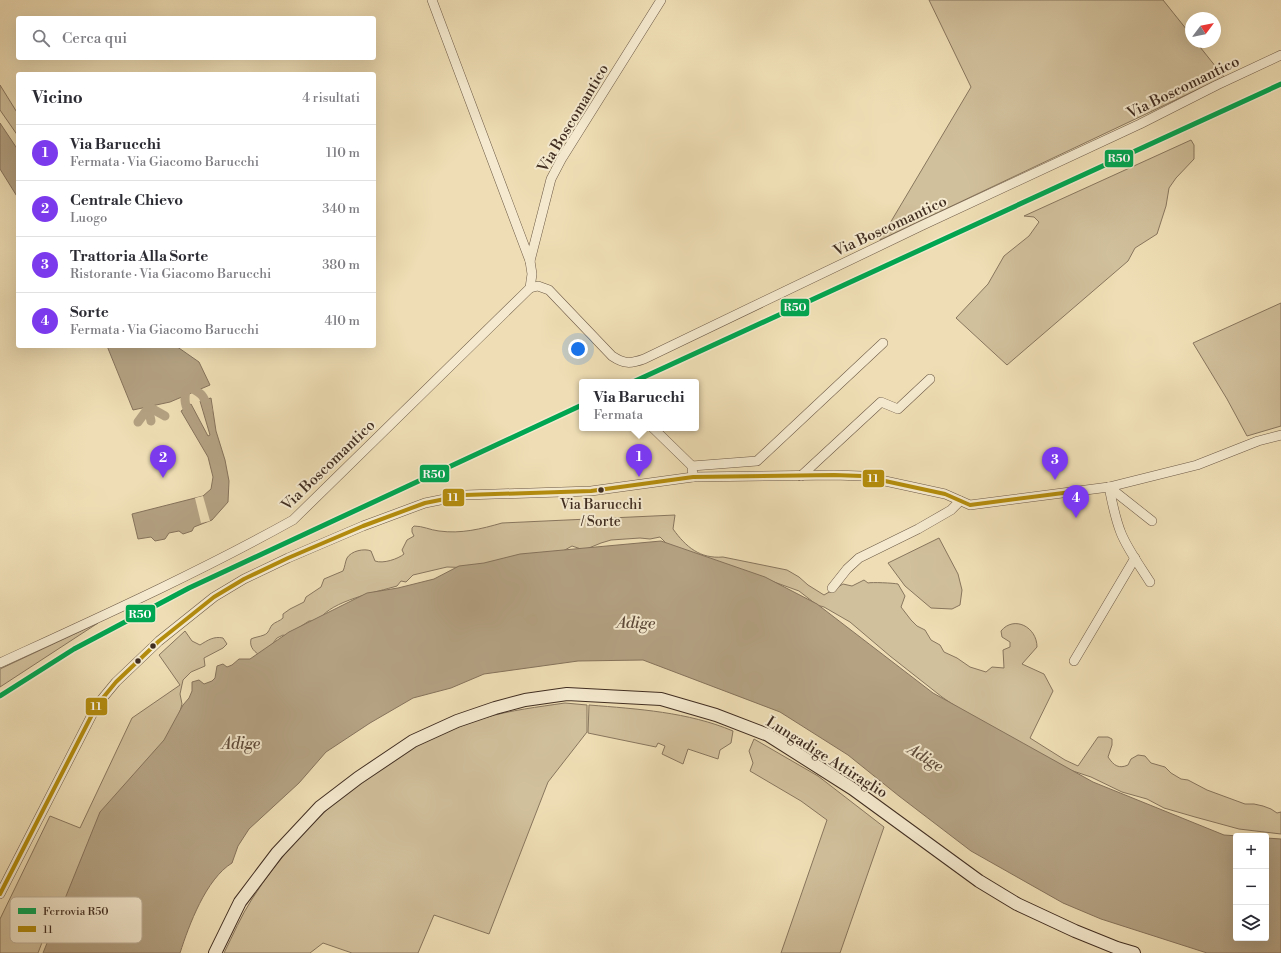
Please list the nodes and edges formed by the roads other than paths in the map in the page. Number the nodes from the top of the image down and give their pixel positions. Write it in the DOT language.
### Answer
graph roads {
  1 [pos="432,0"];
  2 [pos="661,0"];
  3 [pos="1281,56"];
  4 [pos="530,261"];
  5 [pos="530,288"];
  6 [pos="884,343"];
  7 [pos="930,379"];
  8 [pos="656,431"];
  9 [pos="1281,435"];
  10 [pos="692,466"];
  11 [pos="801,476"];
  12 [pos="693,477"];
  13 [pos="1109,487"];
  14 [pos="960,501"];
  15 [pos="1152,521"];
  16 [pos="1135,558"];
  17 [pos="1150,582"];
  18 [pos="832,588"];
  19 [pos="1074,661"];
  20 [pos="0,663"];
  21 [pos="0,894"];
  22 [pos="1116,951"];
  23 [pos="215,953"];
  24 [pos="1134,953"];
  1 -- 4 [label="street, Via Boscomantico"];
  2 -- 4 [label="street, Via Boscomantico"];
  3 -- 5 [label="street, Via Boscomantico"];
  4 -- 5 [label="street, Via Boscomantico"];
  5 -- 20 [label="street, Via Boscomantico"];
  6 -- 10 [label="street"];
  7 -- 11 [label="street"];
  8 -- 10 [label="street"];
  9 -- 13 [label="street"];
  10 -- 12 [label="street"];
  11 -- 12 [label="street"];
  11 -- 14 [label="street"];
  12 -- 21 [label="street"];
  13 -- 14 [label="street"];
  13 -- 15 [label="street"];
  13 -- 16 [label="street"];
  14 -- 18 [label="street"];
  16 -- 17 [label="street"];
  16 -- 19 [label="street"];
  22 -- 23 [label="street, Lungadige Attiraglio"];
  22 -- 24 [label="street, Lungadige Attiraglio"];
}
